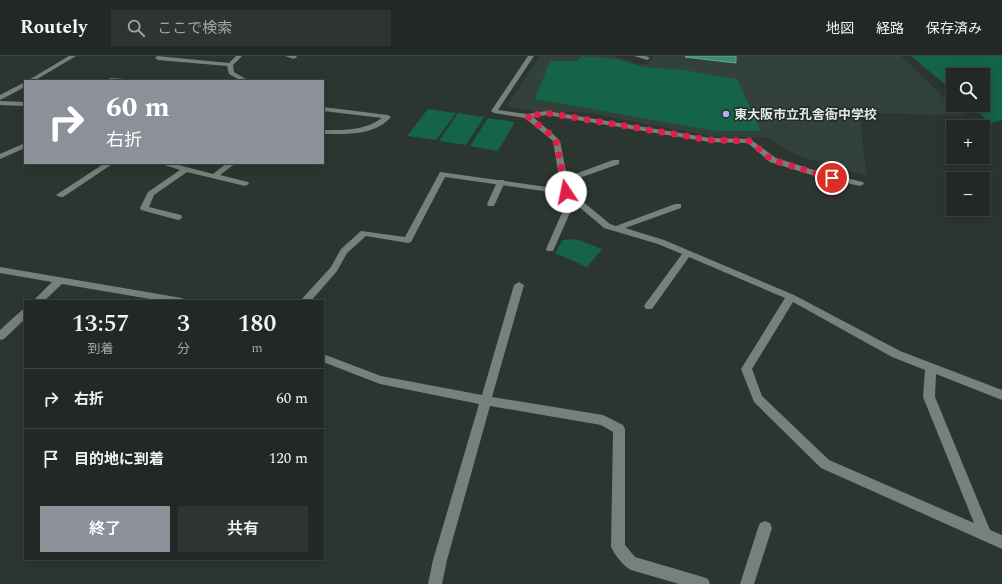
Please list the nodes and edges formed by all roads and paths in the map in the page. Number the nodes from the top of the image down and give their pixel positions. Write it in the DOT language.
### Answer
graph roads {
  1 [pos="73,56"];
  2 [pos="161,56"];
  3 [pos="238,56"];
  4 [pos="288,56"];
  5 [pos="531,56"];
  6 [pos="637,56"];
  7 [pos="294,57"];
  8 [pos="647,58"];
  9 [pos="230,65"];
  10 [pos="32,80"];
  11 [pos="244,80"];
  12 [pos="24,85"];
  13 [pos="0,98"];
  14 [pos="0,103"];
  15 [pos="24,104"];
  16 [pos="324,110"];
  17 [pos="527,116"];
  18 [pos="324,132"];
  19 [pos="24,145"];
  20 [pos="0,157"];
  21 [pos="616,162"];
  22 [pos="108,164"];
  23 [pos="166,164"];
  24 [pos="231,164"];
  25 [pos="186,169"];
  26 [pos="215,176"];
  27 [pos="564,181"];
  28 [pos="501,182"];
  29 [pos="245,184"];
  30 [pos="860,184"];
  31 [pos="566,192"];
  32 [pos="60,195"];
  33 [pos="576,200"];
  34 [pos="491,204"];
  35 [pos="678,206"];
  36 [pos="178,217"];
  37 [pos="618,228"];
  38 [pos="550,249"];
  39 [pos="688,253"];
  40 [pos="0,270"];
  41 [pos="60,280"];
  42 [pos="519,285"];
  43 [pos="790,297"];
  44 [pos="39,300"];
  45 [pos="176,300"];
  46 [pos="307,300"];
  47 [pos="649,306"];
  48 [pos="24,314"];
  49 [pos="0,336"];
  50 [pos="324,358"];
  51 [pos="931,367"];
  52 [pos="1002,395"];
  53 [pos="486,401"];
  54 [pos="765,528"];
  55 [pos="986,536"];
  56 [pos="1002,542"];
  57 [pos="435,584"];
  58 [pos="702,584"];
  59 [pos="747,584"];
  1 -- 10 [label="street"];
  2 -- 9 [label="street"];
  3 -- 9 [label="street"];
  4 -- 7 [label="street"];
  5 -- 17 [label="street"];
  6 -- 8 [label="street"];
  9 -- 11 [label="street"];
  12 -- 13 [label="street"];
  14 -- 15 [label="street"];
  16 -- 18 [label="street"];
  17 -- 27 [label="street"];
  17 -- 30 [label="street"];
  19 -- 20 [label="street"];
  21 -- 27 [label="street"];
  22 -- 32 [label="street"];
  23 -- 25 [label="street"];
  24 -- 26 [label="street"];
  25 -- 26 [label="street"];
  25 -- 36 [label="street"];
  26 -- 29 [label="street"];
  27 -- 31 [label="street"];
  28 -- 31 [label="street"];
  28 -- 34 [label="street"];
  28 -- 46 [label="street"];
  31 -- 33 [label="street"];
  33 -- 37 [label="street"];
  33 -- 38 [label="street"];
  35 -- 37 [label="street"];
  37 -- 39 [label="street"];
  39 -- 43 [label="street"];
  39 -- 47 [label="street"];
  40 -- 41 [label="street"];
  41 -- 44 [label="street"];
  41 -- 45 [label="street"];
  42 -- 53 [label="street"];
  43 -- 51 [label="street"];
  43 -- 55 [label="street"];
  48 -- 49 [label="street"];
  50 -- 53 [label="street"];
  51 -- 52 [label="street"];
  51 -- 55 [label="street"];
  53 -- 57 [label="street"];
  53 -- 58 [label="street"];
  54 -- 59 [label="street"];
  55 -- 56 [label="street"];
}
